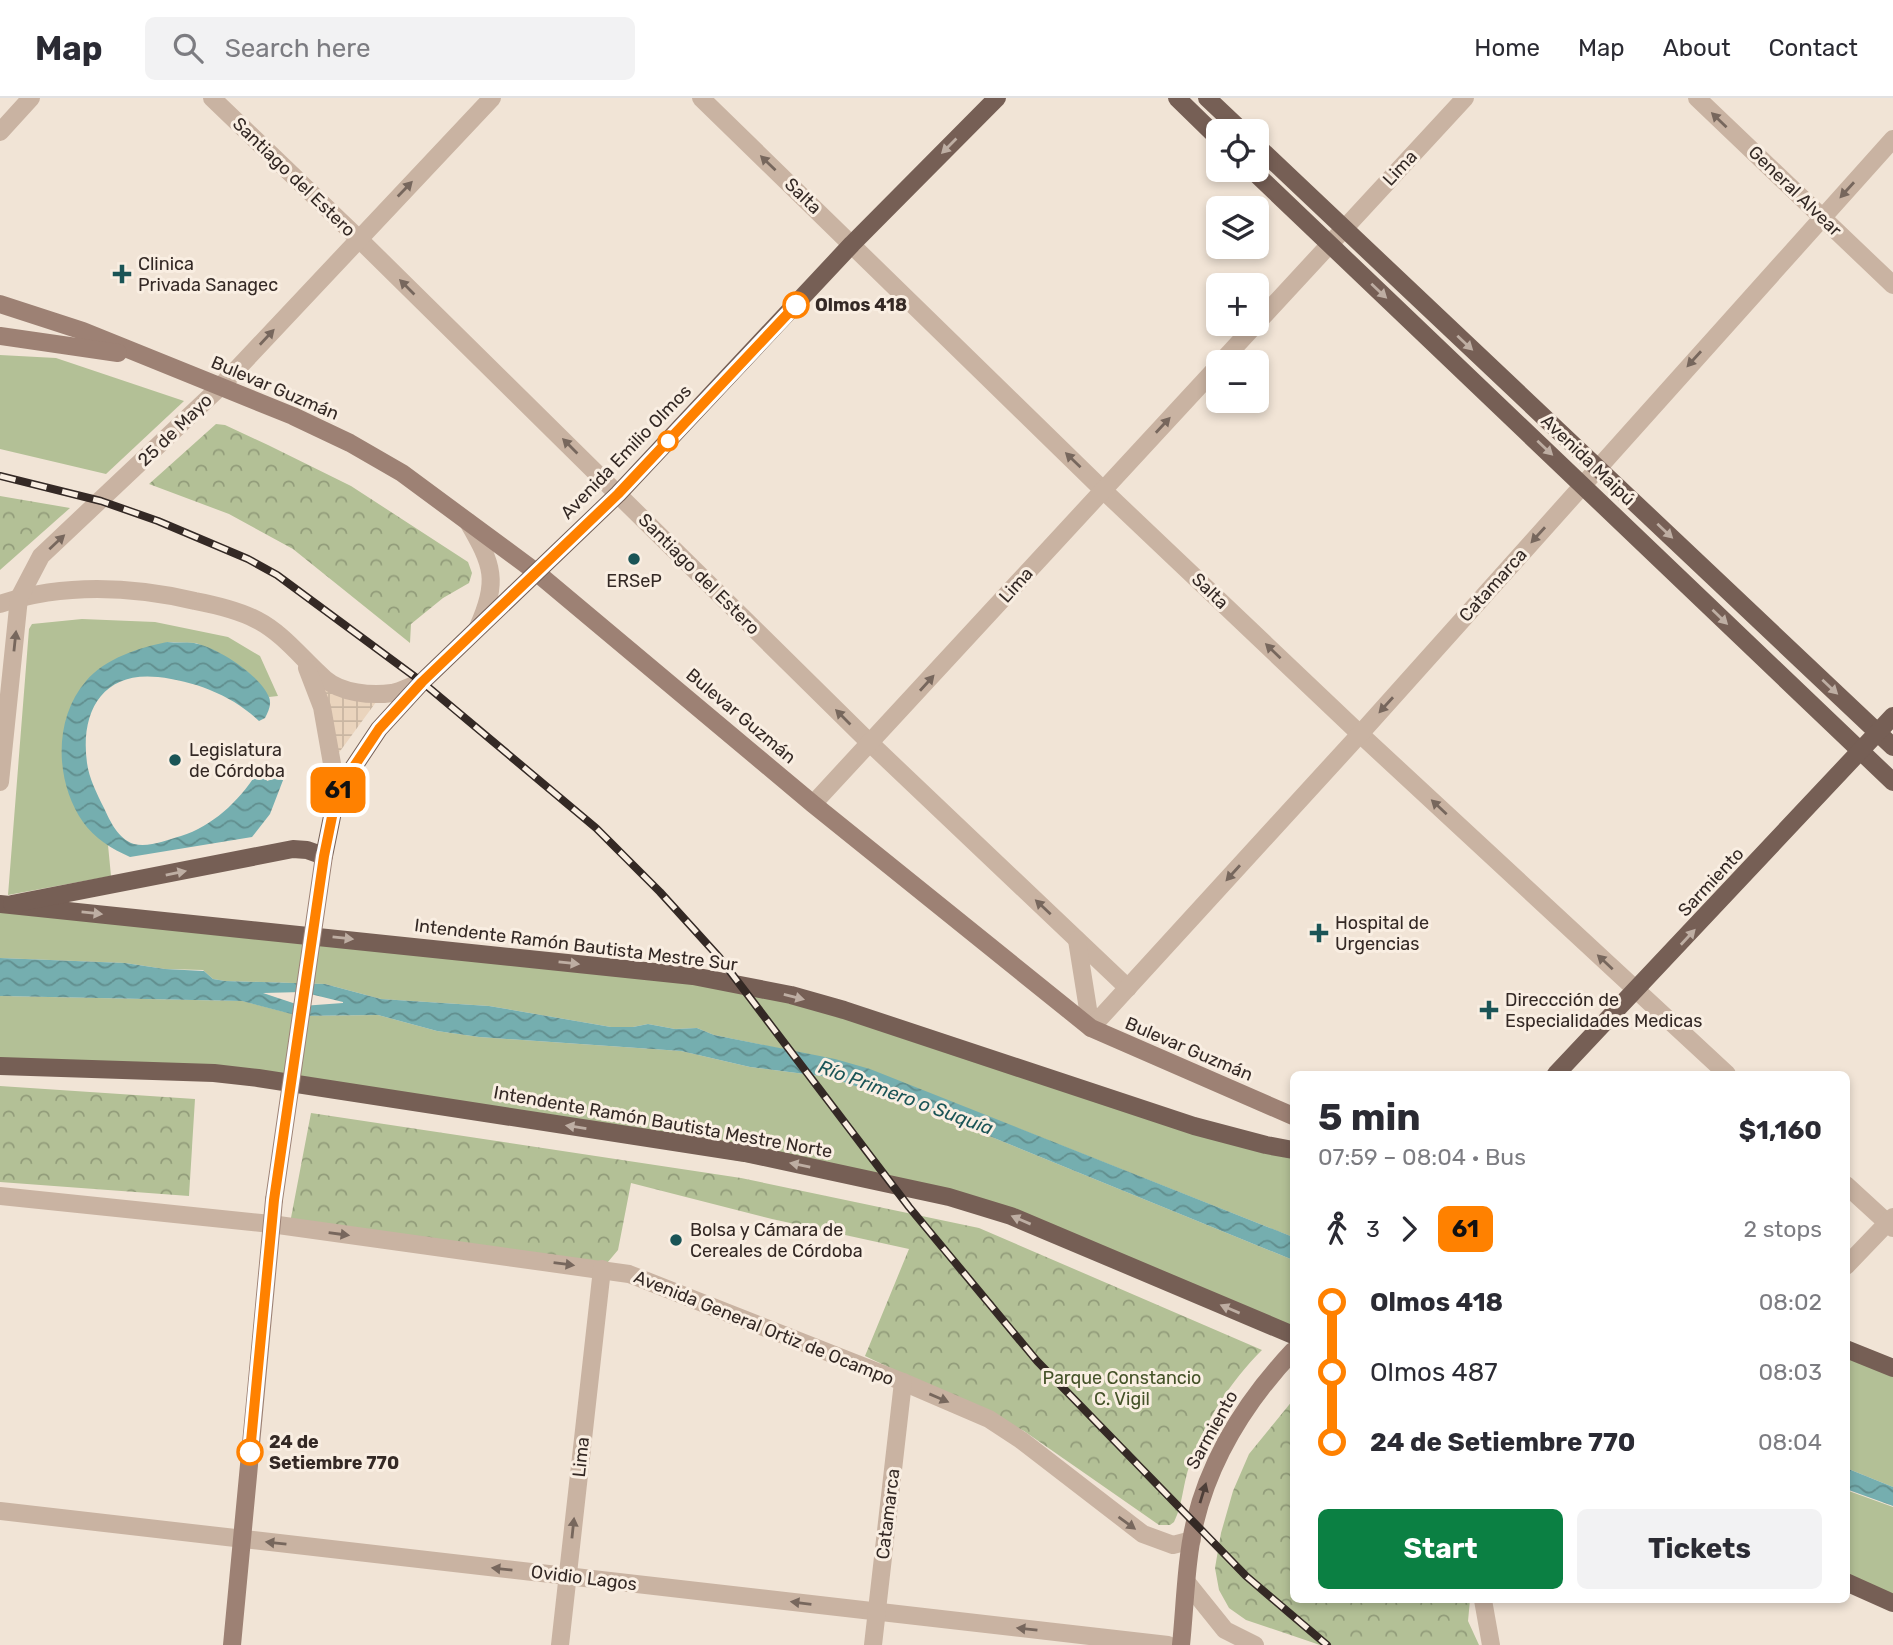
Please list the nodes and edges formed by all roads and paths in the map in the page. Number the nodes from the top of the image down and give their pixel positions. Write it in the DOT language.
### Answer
graph roads {
  1 [pos="31,98"];
  2 [pos="212,98"];
  3 [pos="492,98"];
  4 [pos="701,98"];
  5 [pos="997,98"];
  6 [pos="1177,98"];
  7 [pos="1207,98"];
  8 [pos="1465,98"];
  9 [pos="1697,98"];
  10 [pos="1229,119"];
  11 [pos="1206,126"];
  12 [pos="0,132"];
  13 [pos="1893,139"];
  14 [pos="1269,157"];
  15 [pos="1264,182"];
  16 [pos="1822,217"];
  17 [pos="1344,229"];
  18 [pos="358,239"];
  19 [pos="852,244"];
  20 [pos="1330,245"];
  21 [pos="1893,285"];
  22 [pos="0,304"];
  23 [pos="0,336"];
  24 [pos="1232,350"];
  25 [pos="153,361"];
  26 [pos="1206,378"];
  27 [pos="220,387"];
  28 [pos="1597,467"];
  29 [pos="1583,484"];
  30 [pos="1103,490"];
  31 [pos="618,494"];
  32 [pos="466,519"];
  33 [pos="536,572"];
  34 [pos="19,598"];
  35 [pos="0,604"];
  36 [pos="478,627"];
  37 [pos="288,642"];
  38 [pos="422,682"];
  39 [pos="1893,716"];
  40 [pos="1877,732"];
  41 [pos="1360,734"];
  42 [pos="871,744"];
  43 [pos="1893,747"];
  44 [pos="1860,751"];
  45 [pos="0,782"];
  46 [pos="1893,782"];
  47 [pos="337,792"];
  48 [pos="813,804"];
  49 [pos="324,856"];
  50 [pos="6,904"];
  51 [pos="1077,940"];
  52 [pos="1128,988"];
  53 [pos="1637,991"];
  54 [pos="1091,1028"];
  55 [pos="0,1066"];
  56 [pos="1559,1071"];
  57 [pos="1724,1071"];
  58 [pos="1290,1115"];
  59 [pos="1290,1149"];
  60 [pos="1850,1188"];
  61 [pos="0,1196"];
  62 [pos="274,1200"];
  63 [pos="250,1222"];
  64 [pos="1891,1223"];
  65 [pos="271,1224"];
  66 [pos="302,1229"];
  67 [pos="1850,1262"];
  68 [pos="602,1269"];
  69 [pos="1290,1334"];
  70 [pos="1850,1351"];
  71 [pos="1290,1354"];
  72 [pos="1893,1368"];
  73 [pos="903,1382"];
  74 [pos="0,1511"];
  75 [pos="242,1539"];
  76 [pos="1192,1541"];
  77 [pos="568,1576"];
  78 [pos="1188,1584"];
  79 [pos="1850,1584"];
  80 [pos="1484,1603"];
  81 [pos="1893,1603"];
  82 [pos="876,1612"];
  83 [pos="232,1645"];
  84 [pos="560,1645"];
  85 [pos="873,1645"];
  86 [pos="1168,1645"];
  87 [pos="1181,1645"];
  88 [pos="1255,1645"];
  89 [pos="1491,1645"];
  1 -- 12 [label="street"];
  2 -- 18 [label="street, Santiago del Estero"];
  18 -- 3 [label="street, 25 de Mayo, one-way"];
  19 -- 4 [label="street, Salta, one-way"];
  5 -- 19 [label="main road, Avenida Emilio Olmos, one-way"];
  6 -- 11 [label="main road"];
  7 -- 10 [label="main road"];
  8 -- 17 [label="street, Lima"];
  16 -- 9 [label="street, General Alvear, one-way"];
  13 -- 16 [label="street, Catamarca, one-way"];
  14 -- 17 [label="main road, Avenida Maipú"];
  15 -- 20 [label="main road, Avenida Maipú"];
  16 -- 21 [label="street, General Alvear"];
  16 -- 28 [label="street, Catamarca, one-way"];
  17 -- 20 [label="street, Lima"];
  17 -- 28 [label="main road, Avenida Maipú, one-way"];
  27 -- 18 [label="street, 25 de Mayo, one-way"];
  31 -- 18 [label="street, Santiago del Estero, one-way"];
  30 -- 19 [label="street, Salta, one-way"];
  19 -- 31 [label="main road, Avenida Emilio Olmos"];
  20 -- 24 [label="street, Lima"];
  20 -- 29 [label="main road, Avenida Maipú, one-way"];
  22 -- 25 [label="main road, Bulevar Guzmán"];
  23 -- 25 [label="main road, Bulevar Guzmán"];
  25 -- 27 [label="main road, Bulevar Guzmán"];
  30 -- 26 [label="street, Lima, one-way"];
  27 -- 32 [label="main road, Bulevar Guzmán"];
  34 -- 27 [label="street, 25 de Mayo, one-way"];
  28 -- 29 [label="street, Catamarca"];
  28 -- 40 [label="main road, Avenida Maipú, one-way"];
  29 -- 41 [label="street, Catamarca, one-way"];
  29 -- 44 [label="main road, Avenida Maipú, one-way"];
  41 -- 30 [label="street, Salta, one-way"];
  42 -- 30 [label="street, Lima, one-way"];
  31 -- 33 [label="main road, Avenida Emilio Olmos"];
  42 -- 31 [label="street, Santiago del Estero, one-way"];
  32 -- 33 [label="main road, Bulevar Guzmán"];
  32 -- 36 [label="street"];
  33 -- 36 [label="main road, Avenida Emilio Olmos"];
  33 -- 48 [label="main road, Bulevar Guzmán"];
  34 -- 35 [label="street"];
  34 -- 37 [label="street"];
  45 -- 34 [label="street, 25 de Mayo, one-way"];
  36 -- 38 [label="main road, Avenida Emilio Olmos"];
  37 -- 38 [label="street"];
  37 -- 47 [label="street"];
  38 -- 47 [label="main road, Avenida Emilio Olmos"];
  39 -- 40 [label="main road, Sarmiento"];
  40 -- 43 [label="main road, Avenida Maipú"];
  40 -- 44 [label="main road, Sarmiento"];
  41 -- 52 [label="street, Catamarca, one-way"];
  53 -- 41 [label="street, Salta, one-way"];
  42 -- 48 [label="street, Lima"];
  51 -- 42 [label="street, Santiago del Estero, one-way"];
  44 -- 46 [label="main road, Avenida Maipú"];
  53 -- 44 [label="main road, Sarmiento, one-way"];
  47 -- 49 [label="main road, Avenida Emilio Olmos"];
  48 -- 54 [label="main road, Bulevar Guzmán"];
  50 -- 49 [label="main road, one-way"];
  49 -- 62 [label="main road, bridge"];
  50 -- 59 [label="main road, Intendente Ramón Bautista Mestre Sur, one-way"];
  51 -- 52 [label="street, Santiago del Estero"];
  51 -- 54 [label="street"];
  52 -- 54 [label="street, Catamarca"];
  53 -- 56 [label="main road, Sarmiento"];
  53 -- 57 [label="street, Salta"];
  54 -- 58 [label="main road, Bulevar Guzmán"];
  69 -- 55 [label="main road, Intendente Ramón Bautista Mestre Norte, one-way"];
  60 -- 64 [label="street"];
  61 -- 63 [label="street, Avenida General Ortiz de Ocampo"];
  62 -- 63 [label="street"];
  62 -- 65 [label="main road"];
  62 -- 66 [label="street"];
  63 -- 65 [label="street, Avenida General Ortiz de Ocampo"];
  64 -- 67 [label="street"];
  65 -- 66 [label="street, Avenida General Ortiz de Ocampo"];
  65 -- 75 [label="main road"];
  66 -- 68 [label="street, Avenida General Ortiz de Ocampo, one-way"];
  68 -- 73 [label="street, Avenida General Ortiz de Ocampo"];
  77 -- 68 [label="street, Lima, one-way"];
  70 -- 72 [label="main road"];
  76 -- 71 [label="main road, Sarmiento, one-way"];
  73 -- 76 [label="street, Avenida General Ortiz de Ocampo, one-way"];
  73 -- 82 [label="street, Catamarca"];
  74 -- 75 [label="street, Ovidio Lagos"];
  77 -- 75 [label="street, Ovidio Lagos, one-way"];
  75 -- 83 [label="main road"];
  76 -- 78 [label="main road, Sarmiento"];
  82 -- 77 [label="street, Ovidio Lagos, one-way"];
  77 -- 84 [label="street, Lima"];
  78 -- 87 [label="main road, Sarmiento"];
  78 -- 88 [label="street"];
  79 -- 81 [label="main road"];
  80 -- 89 [label="street"];
  82 -- 85 [label="street, Catamarca"];
  86 -- 82 [label="street, Ovidio Lagos, one-way"];
}
